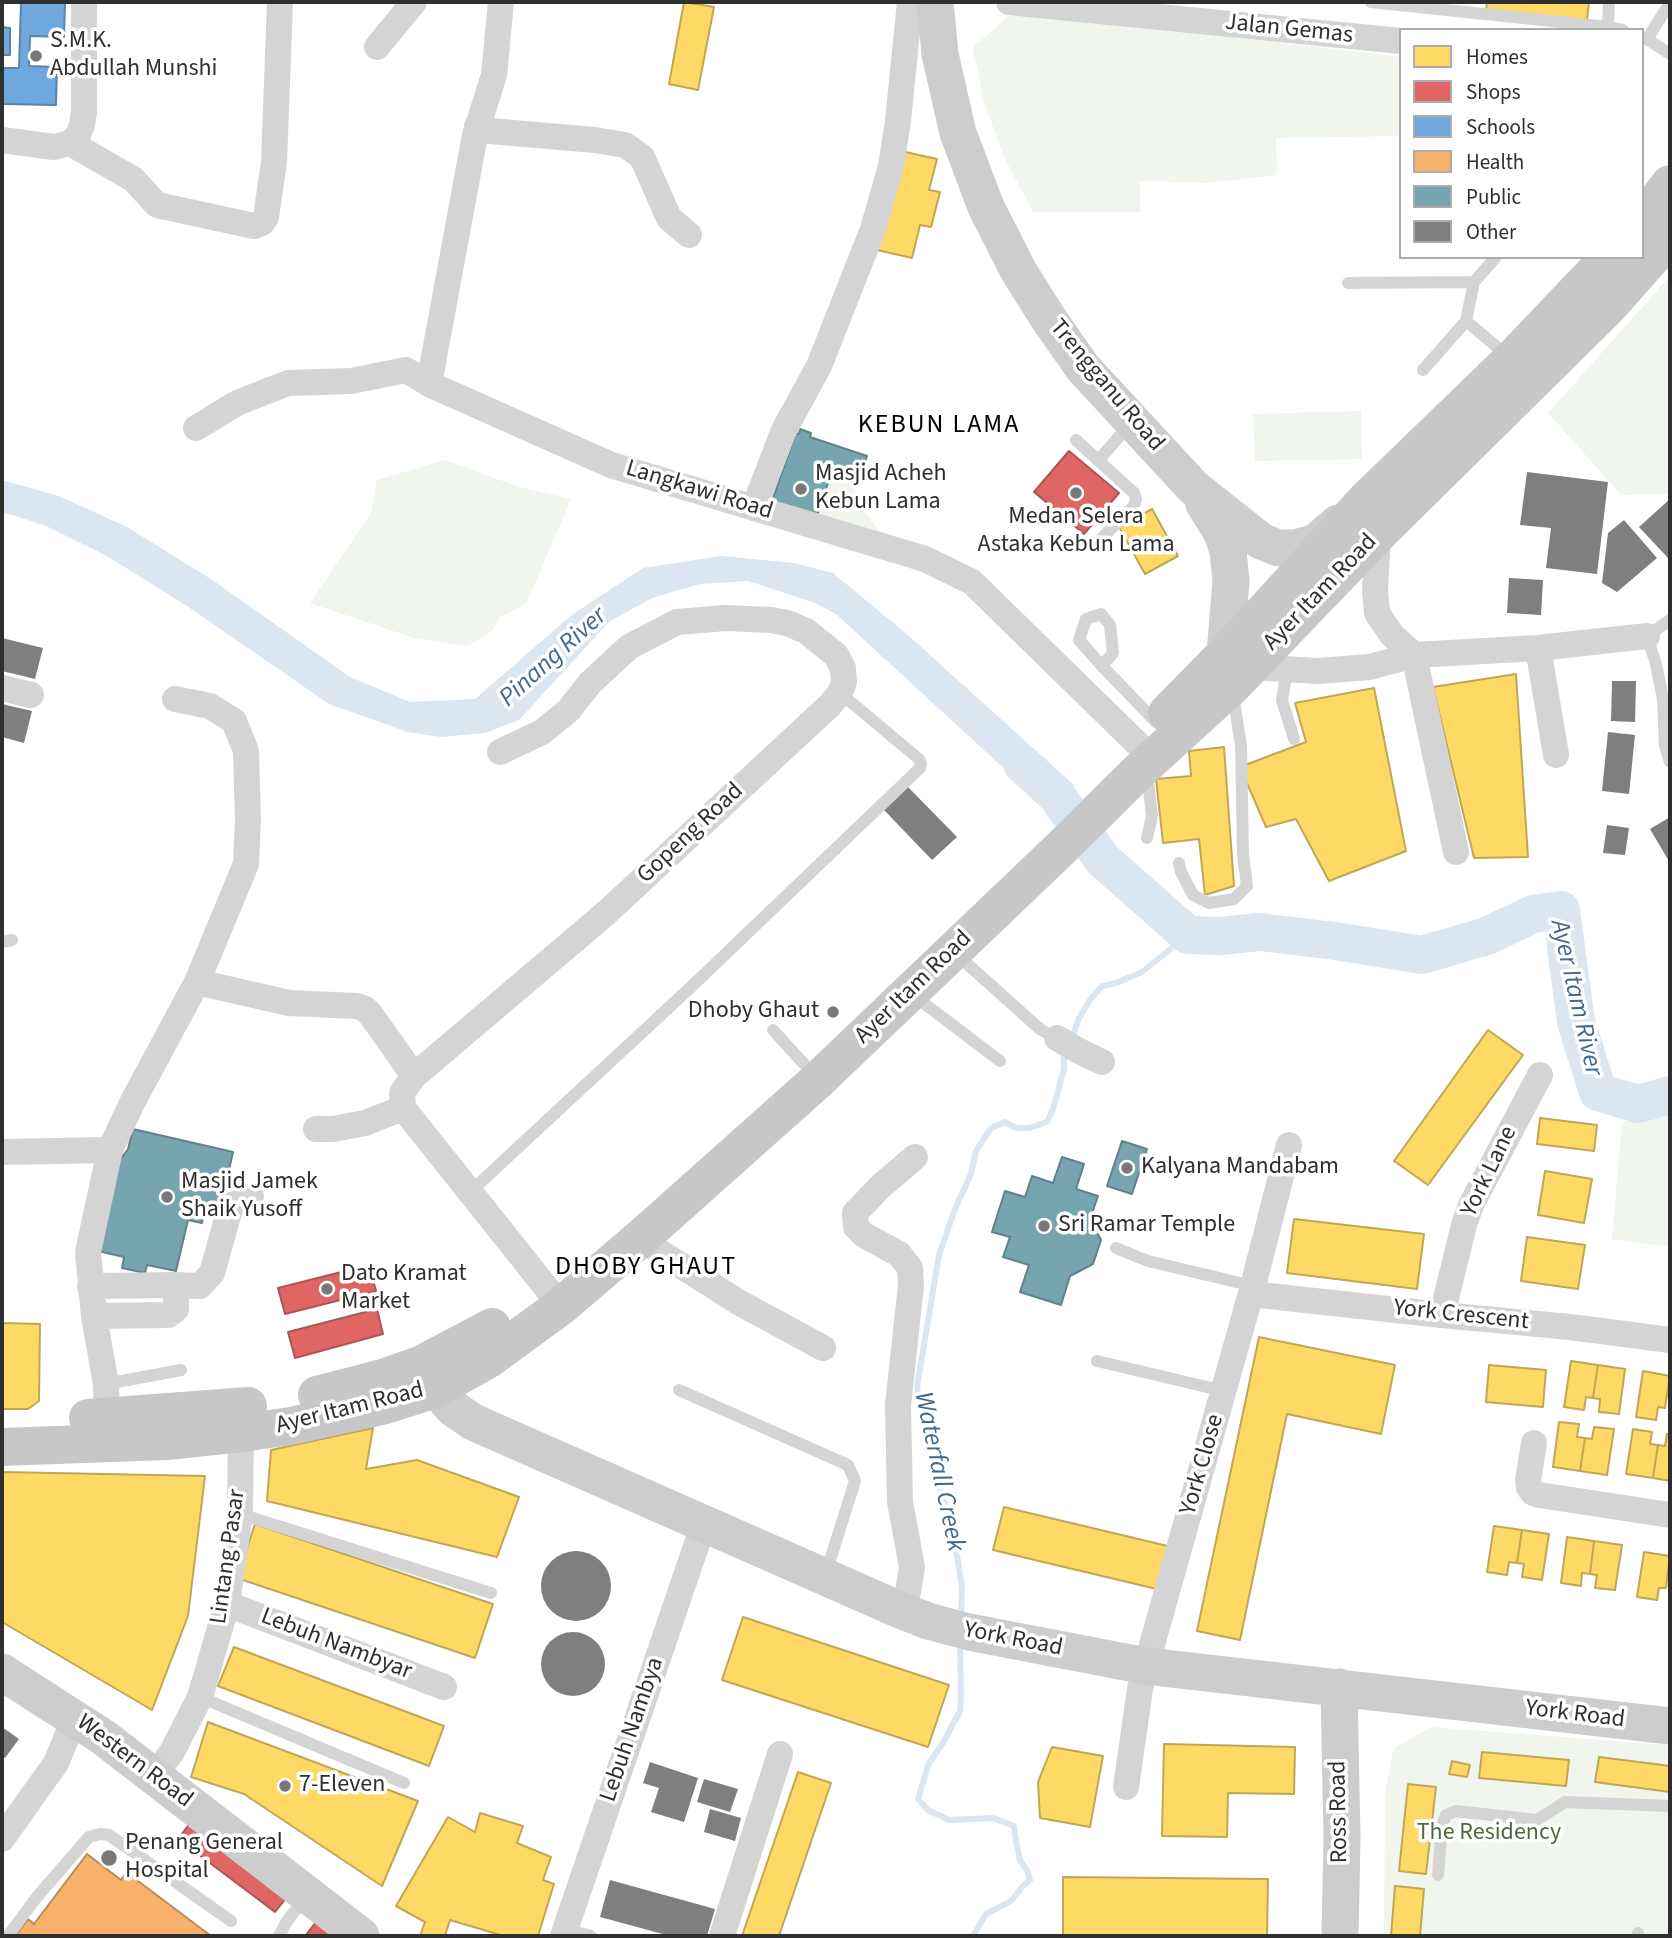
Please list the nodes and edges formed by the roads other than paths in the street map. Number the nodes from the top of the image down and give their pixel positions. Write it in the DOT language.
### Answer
graph roads {
  1 [pos="84,2"];
  2 [pos="280,2"];
  3 [pos="414,2"];
  4 [pos="501,2"];
  5 [pos="910,2"];
  6 [pos="934,2"];
  7 [pos="1009,2"];
  8 [pos="1380,2"];
  9 [pos="1609,2"];
  10 [pos="1670,3"];
  11 [pos="1608,27"];
  12 [pos="1613,28"];
  13 [pos="1644,38"];
  14 [pos="1399,41"];
  15 [pos="377,47"];
  16 [pos="1670,54"];
  17 [pos="477,126"];
  18 [pos="2,140"];
  19 [pos="70,143"];
  20 [pos="1670,184"];
  21 [pos="1644,217"];
  22 [pos="689,235"];
  23 [pos="1670,237"];
  24 [pos="1494,259"];
  25 [pos="1607,259"];
  26 [pos="1474,282"];
  27 [pos="1348,283"];
  28 [pos="1466,321"];
  29 [pos="1511,360"];
  30 [pos="1423,370"];
  31 [pos="429,384"];
  32 [pos="1132,421"];
  33 [pos="196,428"];
  34 [pos="1076,440"];
  35 [pos="1098,461"];
  36 [pos="1194,488"];
  37 [pos="754,508"];
  38 [pos="1372,517"];
  39 [pos="1099,541"];
  40 [pos="1670,621"];
  41 [pos="1647,636"];
  42 [pos="1538,648"];
  43 [pos="1414,655"];
  44 [pos="1102,667"];
  45 [pos="1249,669"];
  46 [pos="2,688"];
  47 [pos="840,694"];
  48 [pos="31,695"];
  49 [pos="175,699"];
  50 [pos="1294,739"];
  51 [pos="500,752"];
  52 [pos="1556,755"];
  53 [pos="1134,761"];
  54 [pos="1670,762"];
  55 [pos="1147,838"];
  56 [pos="1051,844"];
  57 [pos="1456,852"];
  58 [pos="1179,863"];
  59 [pos="952,951"];
  60 [pos="197,982"];
  61 [pos="910,993"];
  62 [pos="773,1030"];
  63 [pos="1079,1051"];
  64 [pos="1000,1061"];
  65 [pos="804,1064"];
  66 [pos="1540,1075"];
  67 [pos="414,1076"];
  68 [pos="403,1108"];
  69 [pos="316,1129"];
  70 [pos="1289,1146"];
  71 [pos="110,1150"];
  72 [pos="2,1152"];
  73 [pos="915,1157"];
  74 [pos="470,1192"];
  75 [pos="251,1196"];
  76 [pos="642,1237"];
  77 [pos="1116,1248"];
  78 [pos="176,1285"];
  79 [pos="90,1286"];
  80 [pos="1252,1290"];
  81 [pos="549,1291"];
  82 [pos="1442,1315"];
  83 [pos="94,1316"];
  84 [pos="1670,1340"];
  85 [pos="823,1348"];
  86 [pos="1097,1361"];
  87 [pos="181,1370"];
  88 [pos="428,1377"];
  89 [pos="679,1390"];
  90 [pos="1225,1391"];
  91 [pos="106,1401"];
  92 [pos="241,1420"];
  93 [pos="2,1422"];
  94 [pos="1534,1443"];
  95 [pos="2,1447"];
  96 [pos="240,1514"];
  97 [pos="1670,1515"];
  98 [pos="704,1523"];
  99 [pos="825,1577"];
  100 [pos="491,1593"];
  101 [pos="228,1604"];
  102 [pos="914,1616"];
  103 [pos="1146,1666"];
  104 [pos="2,1672"];
  105 [pos="444,1686"];
  106 [pos="1339,1687"];
  107 [pos="200,1696"];
  108 [pos="71,1715"];
  109 [pos="1670,1726"];
  110 [pos="103,1737"];
  111 [pos="780,1754"];
  112 [pos="56,1763"];
  113 [pos="153,1776"];
  114 [pos="404,1783"];
  115 [pos="1126,1787"];
  116 [pos="1670,1806"];
  117 [pos="2,1839"];
  118 [pos="1438,1875"];
  119 [pos="308,1895"];
  120 [pos="231,1921"];
  121 [pos="564,1932"];
  122 [pos="8,1936"];
  123 [pos="279,1936"];
  124 [pos="361,1936"];
  125 [pos="591,1936"];
  126 [pos="722,1936"];
  127 [pos="1339,1936"];
  1 -- 19 [label="street"];
  2 -- 19 [label="street"];
  3 -- 15 [label="street"];
  4 -- 17 [label="street"];
  5 -- 37 [label="street"];
  6 -- 32 [label="street, Trengganu Road"];
  7 -- 14 [label="street, Jalan Gemas"];
  8 -- 11 [label="lane"];
  9 -- 11 [label="lane"];
  10 -- 13 [label="lane"];
  11 -- 12 [label="lane"];
  13 -- 16 [label="lane"];
  17 -- 22 [label="street"];
  17 -- 31 [label="street"];
  18 -- 19 [label="street"];
  20 -- 21 [label="main road"];
  23 -- 38 [label="main road, Ayer Itam Road"];
  24 -- 26 [label="lane"];
  25 -- 29 [label="main road, Ayer Itam Road"];
  26 -- 27 [label="lane"];
  26 -- 28 [label="lane"];
  28 -- 29 [label="lane"];
  28 -- 30 [label="lane"];
  29 -- 38 [label="main road, Ayer Itam Road"];
  31 -- 33 [label="street, Langkawi Road"];
  31 -- 37 [label="street, Langkawi Road"];
  32 -- 35 [label="lane"];
  32 -- 36 [label="street, Trengganu Road"];
  34 -- 35 [label="lane"];
  35 -- 39 [label="lane"];
  36 -- 38 [label="street, Trengganu Road"];
  36 -- 45 [label="street, Trengganu Road"];
  37 -- 53 [label="street, Langkawi Road"];
  38 -- 43 [label="street"];
  38 -- 45 [label="main road, Ayer Itam Road"];
  40 -- 41 [label="lane"];
  41 -- 42 [label="street"];
  41 -- 54 [label="lane"];
  42 -- 43 [label="street"];
  42 -- 52 [label="street"];
  43 -- 45 [label="street"];
  43 -- 57 [label="street"];
  44 -- 53 [label="lane"];
  45 -- 50 [label="lane"];
  45 -- 53 [label="main road, Ayer Itam Road"];
  45 -- 58 [label="lane"];
  46 -- 48 [label="street"];
  47 -- 51 [label="street"];
  47 -- 67 [label="street, Gopeng Road"];
  47 -- 74 [label="lane"];
  49 -- 60 [label="street"];
  53 -- 55 [label="lane"];
  53 -- 56 [label="main road, Ayer Itam Road"];
  56 -- 59 [label="main road, Ayer Itam Road"];
  56 -- 65 [label="main road, Ayer Itam Road"];
  59 -- 61 [label="main road, Ayer Itam Road"];
  59 -- 63 [label="lane"];
  60 -- 67 [label="street"];
  60 -- 71 [label="street"];
  61 -- 64 [label="lane"];
  61 -- 76 [label="main road, Ayer Itam Road"];
  62 -- 65 [label="lane"];
  65 -- 81 [label="main road, Ayer Itam Road"];
  66 -- 82 [label="street, York Lane"];
  67 -- 68 [label="street"];
  68 -- 69 [label="street"];
  68 -- 74 [label="street"];
  70 -- 80 [label="street, York Close"];
  71 -- 72 [label="street"];
  71 -- 79 [label="street"];
  73 -- 102 [label="street"];
  74 -- 81 [label="street"];
  75 -- 78 [label="street"];
  76 -- 85 [label="street"];
  76 -- 88 [label="main road, Ayer Itam Road"];
  77 -- 80 [label="lane"];
  78 -- 79 [label="street"];
  78 -- 83 [label="street"];
  79 -- 83 [label="street"];
  80 -- 82 [label="street, York Crescent"];
  80 -- 90 [label="street, York Close"];
  81 -- 88 [label="main road, Ayer Itam Road"];
  82 -- 84 [label="street, York Crescent"];
  83 -- 91 [label="street"];
  86 -- 90 [label="lane"];
  87 -- 91 [label="lane"];
  88 -- 92 [label="main road, Ayer Itam Road"];
  88 -- 98 [label="street, York Road"];
  89 -- 99 [label="lane"];
  90 -- 103 [label="street, York Close"];
  91 -- 92 [label="main road, Ayer Itam Road"];
  91 -- 93 [label="main road, Ayer Itam Road"];
  92 -- 95 [label="main road, Ayer Itam Road"];
  92 -- 96 [label="street, Lintang Pasar"];
  94 -- 97 [label="street"];
  96 -- 100 [label="lane"];
  96 -- 101 [label="street, Lintang Pasar"];
  98 -- 99 [label="street, York Road"];
  98 -- 121 [label="street, Lebuh Nambya"];
  99 -- 102 [label="street, York Road"];
  101 -- 105 [label="street, Lebuh Nambyar"];
  101 -- 107 [label="street, Lintang Pasar"];
  102 -- 103 [label="street, York Road"];
  103 -- 106 [label="street, York Road"];
  103 -- 115 [label="street, York Close"];
  104 -- 108 [label="street, Western Road"];
  106 -- 109 [label="street, York Road"];
  106 -- 127 [label="street, Ross Road"];
  107 -- 113 [label="street, Lintang Pasar"];
  107 -- 114 [label="lane"];
  108 -- 110 [label="street, Western Road"];
  108 -- 112 [label="street"];
  110 -- 112 [label="street"];
  110 -- 113 [label="street, Western Road"];
  111 -- 126 [label="street"];
  112 -- 117 [label="street"];
  113 -- 119 [label="street, Western Road"];
  116 -- 118 [label="lane"];
  119 -- 123 [label="lane"];
  119 -- 124 [label="street, Western Road"];
  120 -- 122 [label="lane"];
  121 -- 125 [label="lane"];
}
